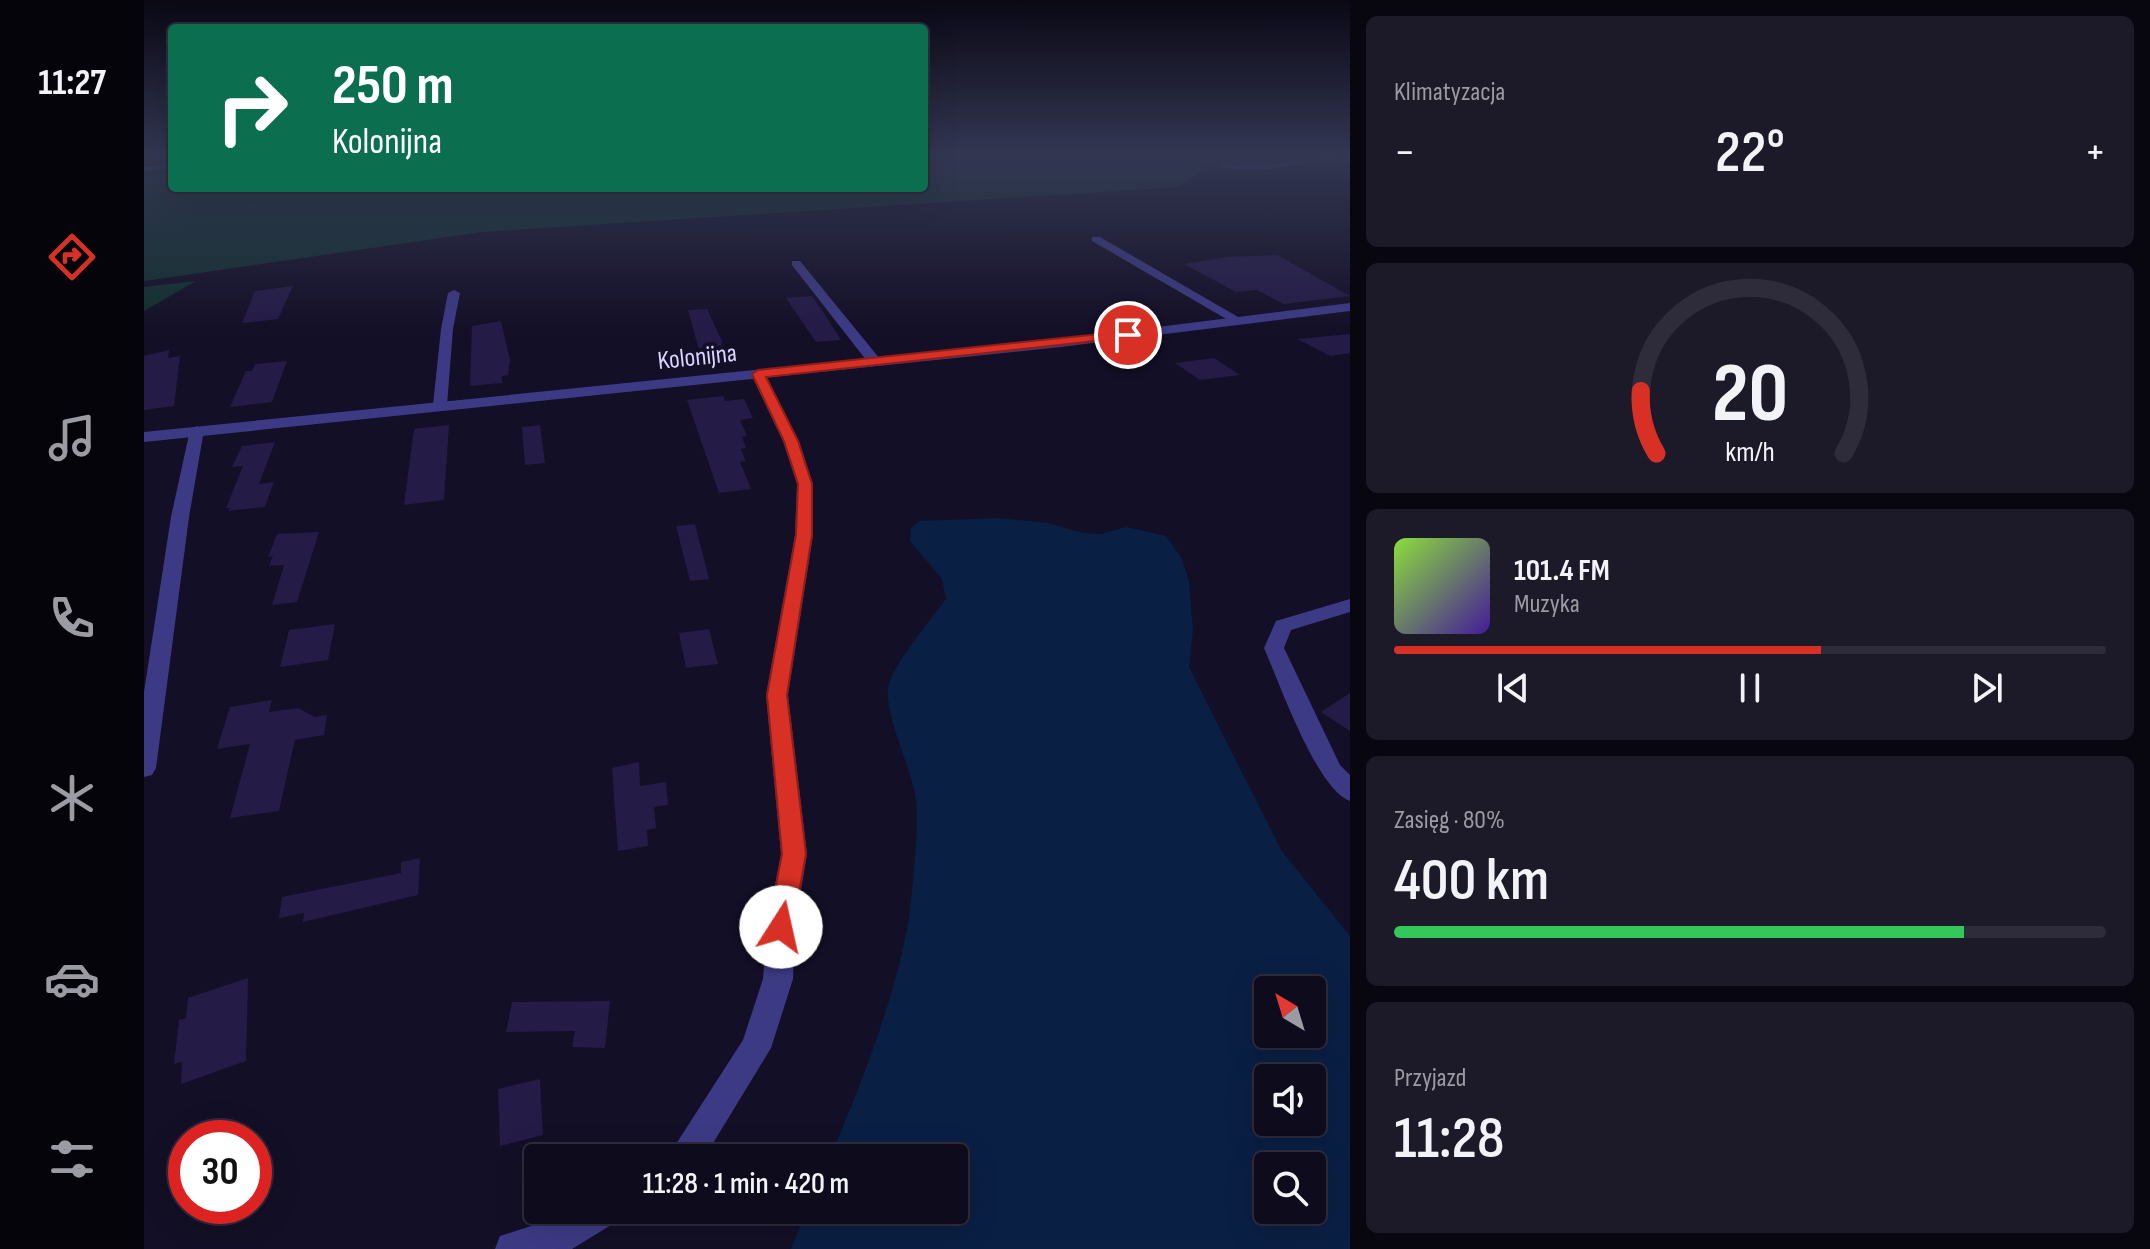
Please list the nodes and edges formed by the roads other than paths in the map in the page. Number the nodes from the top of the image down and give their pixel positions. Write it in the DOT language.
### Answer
graph roads {
  1 [pos="1096,239"];
  2 [pos="796,263"];
  3 [pos="454,293"];
  4 [pos="1350,307"];
  5 [pos="1239,321"];
  6 [pos="875,362"];
  7 [pos="758,374"];
  8 [pos="440,405"];
  9 [pos="197,430"];
  10 [pos="144,437"];
  11 [pos="1350,605"];
  12 [pos="144,768"];
  13 [pos="1350,791"];
  14 [pos="693,1144"];
  15 [pos="581,1224"];
  16 [pos="513,1249"];
  1 -- 5 [label="street"];
  2 -- 6 [label="street"];
  3 -- 8 [label="street"];
  4 -- 5 [label="street, Kolonijna"];
  5 -- 6 [label="street, Kolonijna"];
  6 -- 7 [label="street, Kolonijna"];
  7 -- 8 [label="street, Kolonijna"];
  7 -- 14 [label="street"];
  8 -- 9 [label="street, Kolonijna"];
  9 -- 10 [label="street, Kolonijna"];
  9 -- 12 [label="street"];
  11 -- 13 [label="street"];
  15 -- 16 [label="street"];
}
